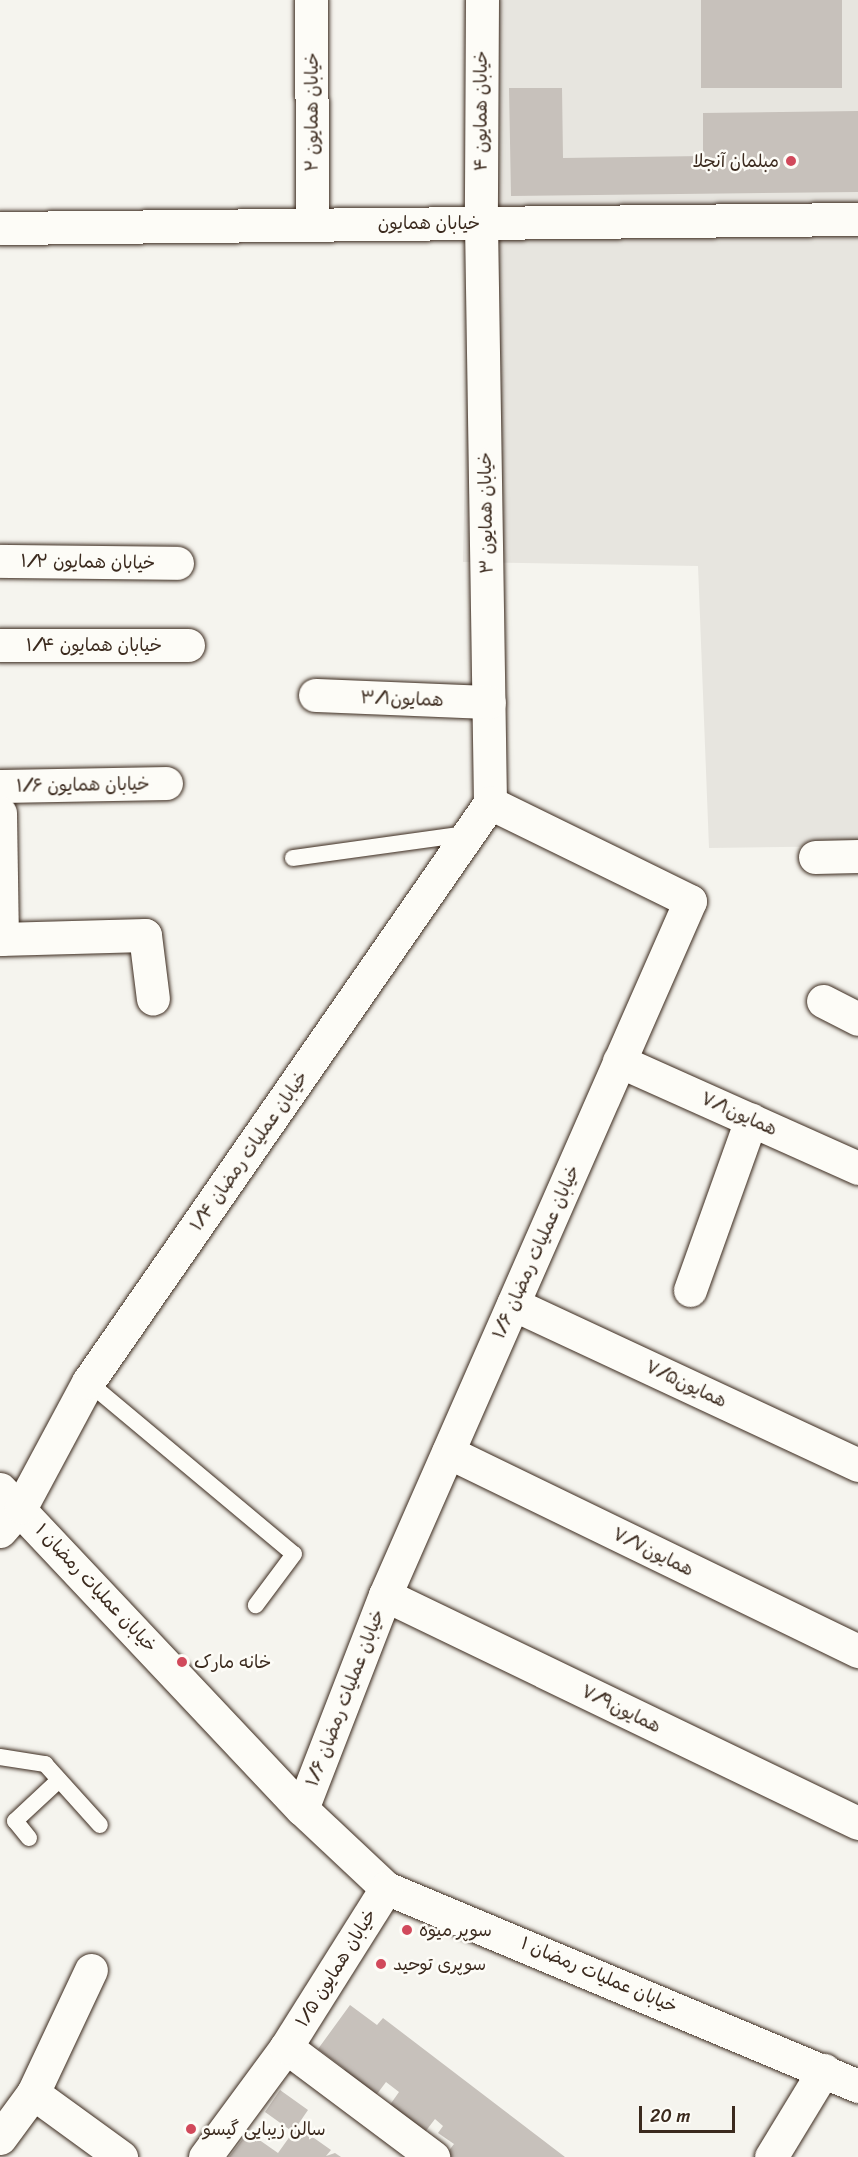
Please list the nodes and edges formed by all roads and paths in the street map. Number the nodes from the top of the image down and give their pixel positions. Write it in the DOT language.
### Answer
graph roads {
  1 [pos="311,0"];
  2 [pos="482,0"];
  3 [pos="858,219"];
  4 [pos="481,223"];
  5 [pos="312,224"];
  6 [pos="0,228"];
  7 [pos="0,561"];
  8 [pos="177,563"];
  9 [pos="0,645"];
  10 [pos="188,645"];
  11 [pos="315,695"];
  12 [pos="489,702"];
  13 [pos="166,783"];
  14 [pos="0,786"];
  15 [pos="490,803"];
  16 [pos="0,813"];
  17 [pos="469,834"];
  18 [pos="816,856"];
  19 [pos="858,856"];
  20 [pos="293,858"];
  21 [pos="1,940"];
  22 [pos="153,999"];
  23 [pos="823,1001"];
  24 [pos="858,1019"];
  25 [pos="619,1061"];
  26 [pos="751,1120"];
  27 [pos="858,1168"];
  28 [pos="690,1290"];
  29 [pos="513,1304"];
  30 [pos="88,1382"];
  31 [pos="448,1452"];
  32 [pos="858,1465"];
  33 [pos="7,1509"];
  34 [pos="385,1595"];
  35 [pos="256,1605"];
  36 [pos="858,1651"];
  37 [pos="0,1757"];
  38 [pos="59,1780"];
  39 [pos="302,1809"];
  40 [pos="858,1823"];
  41 [pos="100,1825"];
  42 [pos="29,1838"];
  43 [pos="386,1888"];
  44 [pos="91,1970"];
  45 [pos="286,2047"];
  46 [pos="824,2070"];
  47 [pos="858,2086"];
  48 [pos="33,2093"];
  49 [pos="0,2138"];
  50 [pos="121,2157"];
  51 [pos="205,2157"];
  52 [pos="433,2157"];
  53 [pos="771,2157"];
  1 -- 5 [label="street, خیابان همایون ۲"];
  2 -- 4 [label="street, خیابان همایون ۴"];
  3 -- 4 [label="street, خیابان همایون"];
  4 -- 5 [label="street, خیابان همایون"];
  4 -- 12 [label="street, خیابان همایون ۳"];
  5 -- 6 [label="street, خیابان همایون"];
  7 -- 8 [label="street, خیابان همایون ۱/۲"];
  9 -- 10 [label="street, خیابان همایون ۱/۴"];
  11 -- 12 [label="street, همایون۳/۱"];
  12 -- 15 [label="street, خیابان همایون ۳"];
  13 -- 14 [label="street, خیابان همایون ۱/۶"];
  15 -- 17 [label="street, خیابان عملیات رمضان ۱/۴"];
  15 -- 25 [label="street, خیابان عملیات رمضان ۱/۶"];
  16 -- 21 [label="street"];
  17 -- 20 [label="lane"];
  17 -- 30 [label="street, خیابان عملیات رمضان ۱/۴"];
  18 -- 19 [label="street"];
  21 -- 22 [label="street"];
  23 -- 24 [label="street"];
  25 -- 26 [label="street, همایون۷/۱"];
  25 -- 29 [label="street, خیابان عملیات رمضان ۱/۶"];
  26 -- 27 [label="street, همایون۷/۱"];
  26 -- 28 [label="street"];
  29 -- 31 [label="street, خیابان عملیات رمضان ۱/۶"];
  29 -- 32 [label="street, همایون۷/۵"];
  30 -- 33 [label="street, خیابان عملیات رمضان ۱/۴"];
  30 -- 35 [label="lane"];
  31 -- 34 [label="street, خیابان عملیات رمضان ۱/۶"];
  31 -- 36 [label="street, همایون۷/۷"];
  33 -- 39 [label="street, خیابان عملیات رمضان ۱"];
  34 -- 39 [label="street, خیابان عملیات رمضان ۱/۶"];
  34 -- 40 [label="street, همایون۷/۹"];
  37 -- 38 [label="lane"];
  38 -- 41 [label="lane"];
  38 -- 42 [label="lane"];
  39 -- 43 [label="street, خیابان عملیات رمضان ۱"];
  43 -- 45 [label="street, خیابان همایون ۱/۵"];
  43 -- 46 [label="street, خیابان عملیات رمضان ۱"];
  44 -- 48 [label="street"];
  45 -- 51 [label="street, خیابان همایون ۱/۵"];
  45 -- 52 [label="street"];
  46 -- 47 [label="street, خیابان عملیات رمضان ۱"];
  46 -- 53 [label="street"];
  48 -- 49 [label="street"];
  48 -- 50 [label="street"];
}
